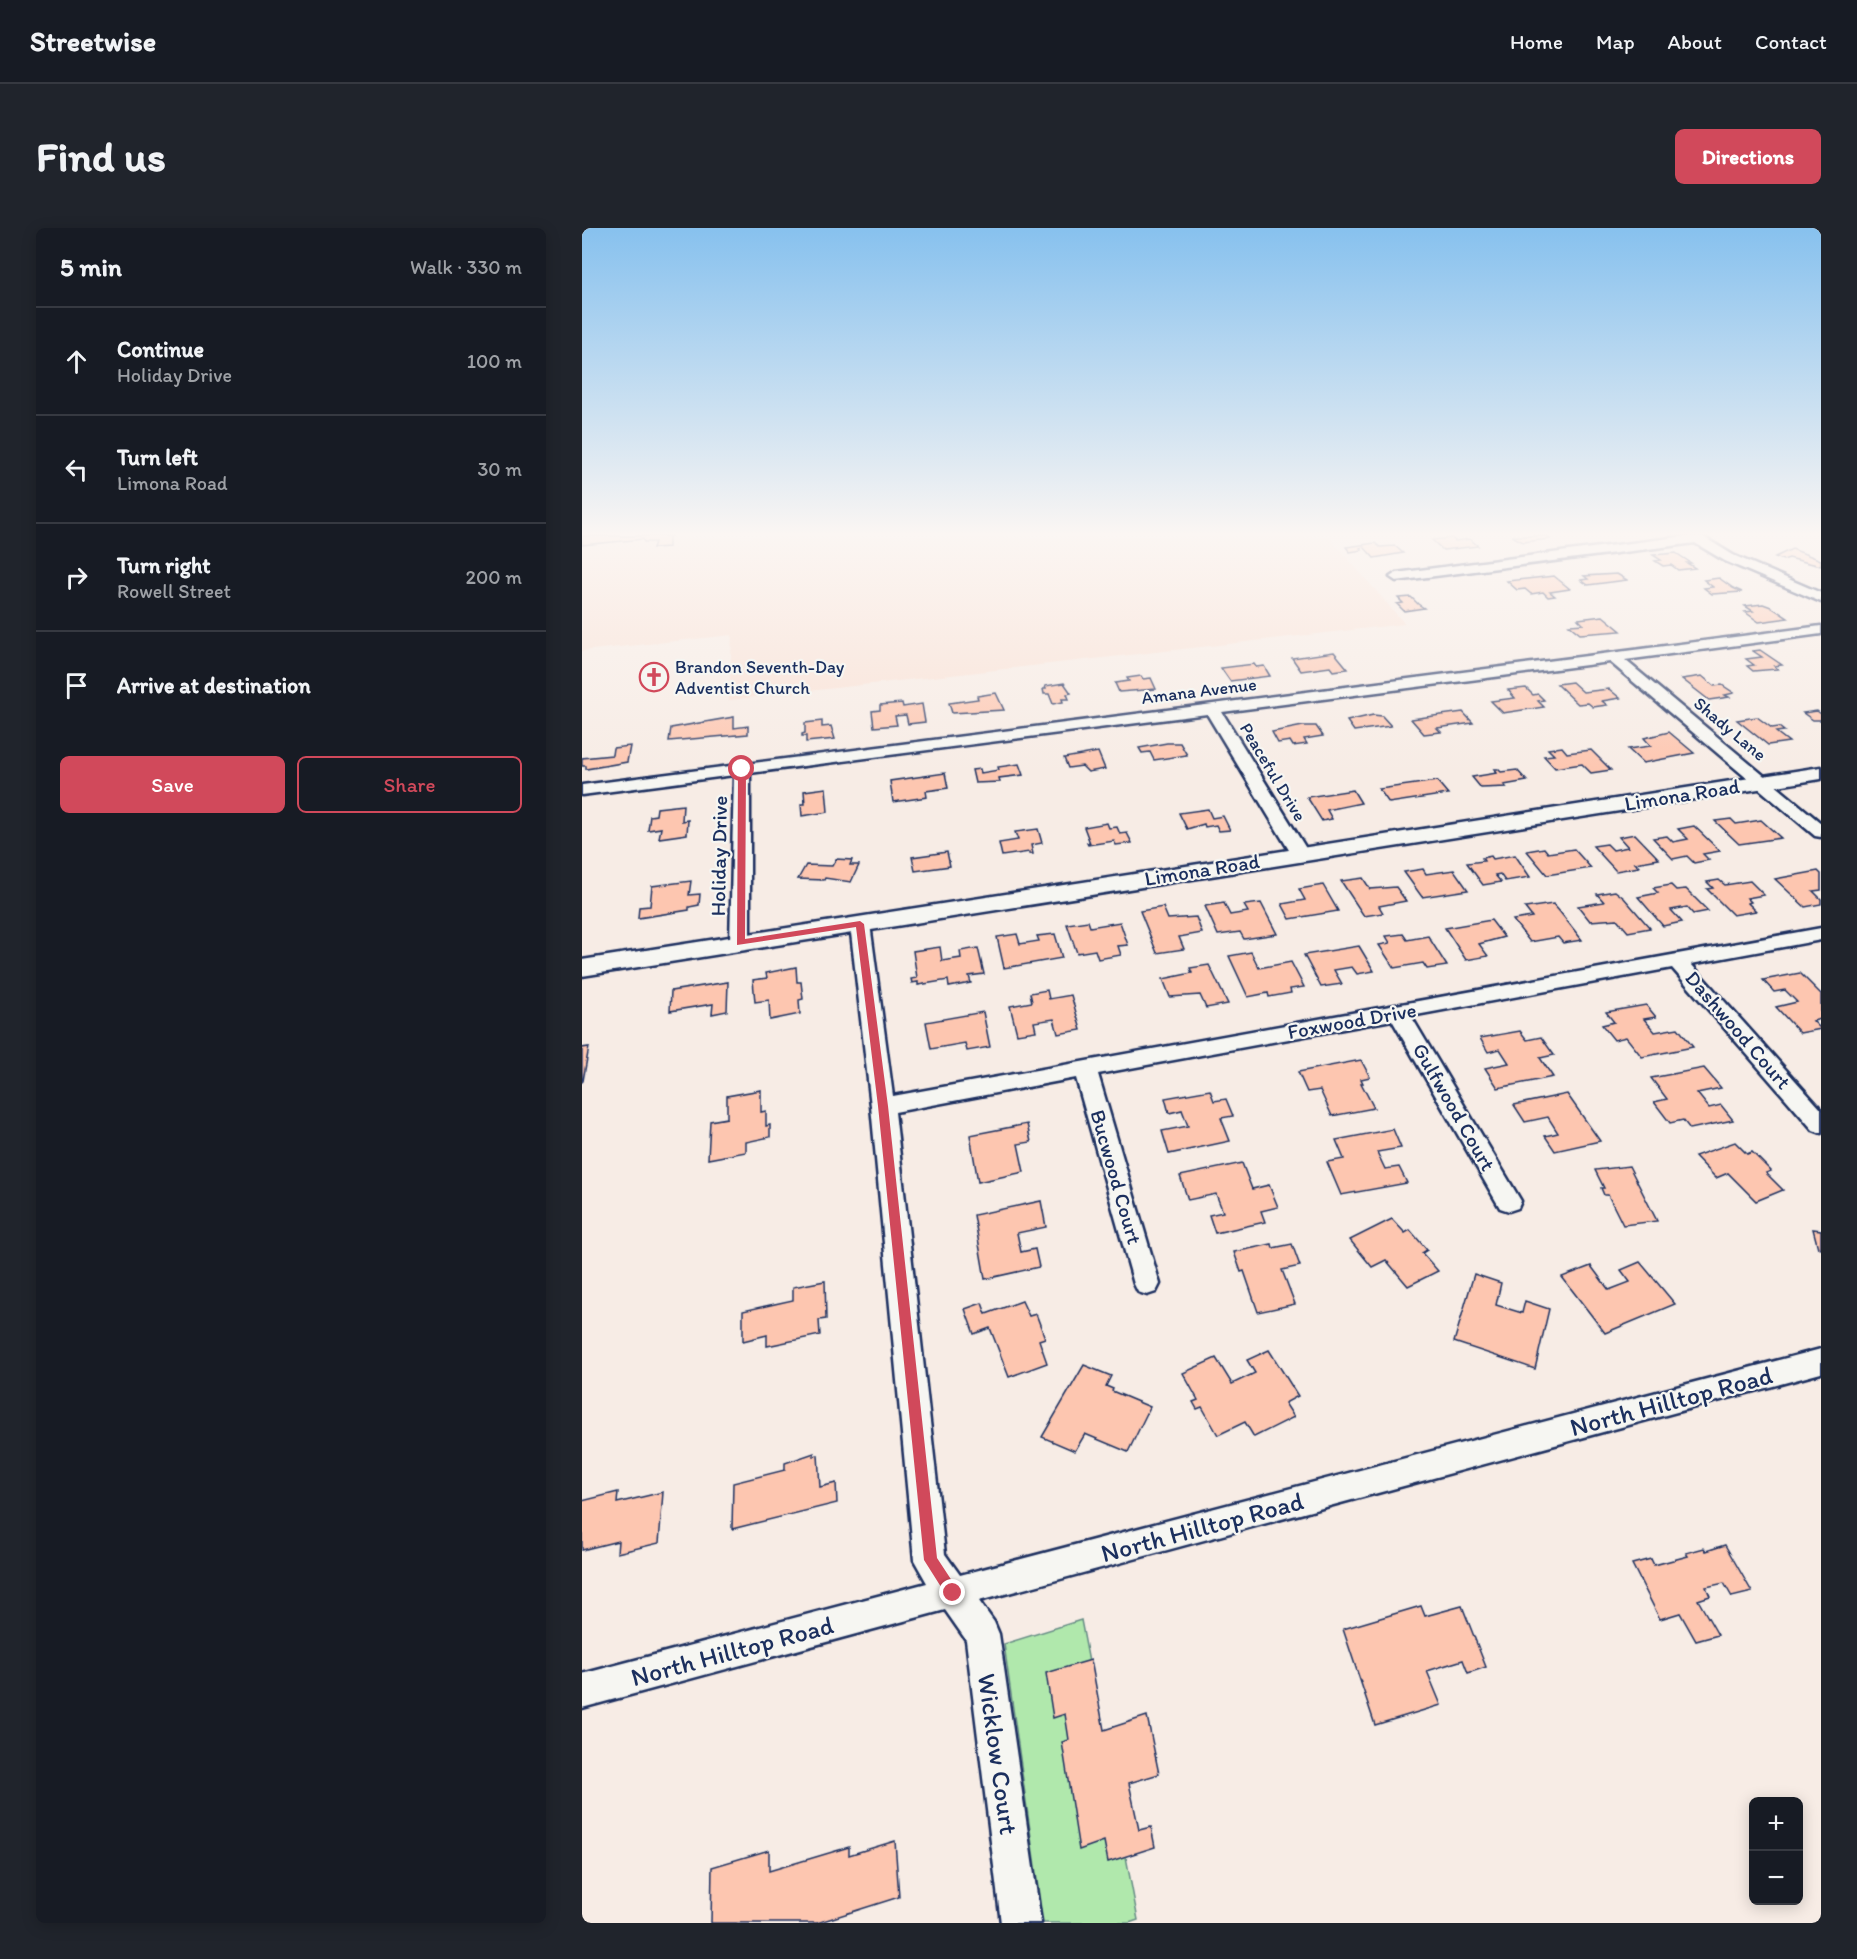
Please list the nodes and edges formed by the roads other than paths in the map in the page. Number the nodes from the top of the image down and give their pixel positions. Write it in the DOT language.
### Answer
graph roads {
  1 [pos="1821,630"];
  2 [pos="1613,657"];
  3 [pos="1212,710"];
  4 [pos="742,769"];
  5 [pos="1821,773"];
  6 [pos="1763,782"];
  7 [pos="582,790"];
  8 [pos="1821,832"];
  9 [pos="1300,855"];
  10 [pos="860,924"];
  11 [pos="1821,934"];
  12 [pos="740,943"];
  13 [pos="1678,962"];
  14 [pos="582,968"];
  15 [pos="1398,1012"];
  16 [pos="1084,1069"];
  17 [pos="883,1106"];
  18 [pos="1821,1124"];
  19 [pos="1509,1201"];
  20 [pos="1147,1284"];
  21 [pos="1821,1361"];
  22 [pos="953,1593"];
  23 [pos="582,1691"];
  24 [pos="1022,1923"];
  1 -- 2 [label="street, Amana Avenue"];
  2 -- 3 [label="street, Amana Avenue"];
  2 -- 6 [label="street, Shady Lane"];
  3 -- 4 [label="street, Amana Avenue"];
  3 -- 9 [label="street, Peaceful Drive"];
  4 -- 7 [label="street, Amana Avenue"];
  4 -- 12 [label="street, Holiday Drive"];
  5 -- 6 [label="street, Limona Road"];
  6 -- 8 [label="street, Shady Lane"];
  6 -- 9 [label="street, Limona Road"];
  9 -- 10 [label="street, Limona Road"];
  10 -- 12 [label="street, Limona Road"];
  10 -- 17 [label="street, Wicklow Court"];
  11 -- 13 [label="street, Foxwood Drive"];
  12 -- 14 [label="street, Limona Road"];
  13 -- 15 [label="street, Foxwood Drive"];
  13 -- 18 [label="street, Dashwood Court"];
  15 -- 16 [label="street, Foxwood Drive"];
  15 -- 19 [label="street, Gulfwood Court"];
  16 -- 17 [label="street, Foxwood Drive"];
  16 -- 20 [label="street, Bucwood Court"];
  17 -- 22 [label="street, Wicklow Court"];
  21 -- 22 [label="street, North Hilltop Road"];
  22 -- 23 [label="street, North Hilltop Road"];
  22 -- 24 [label="street, Wicklow Court"];
}
